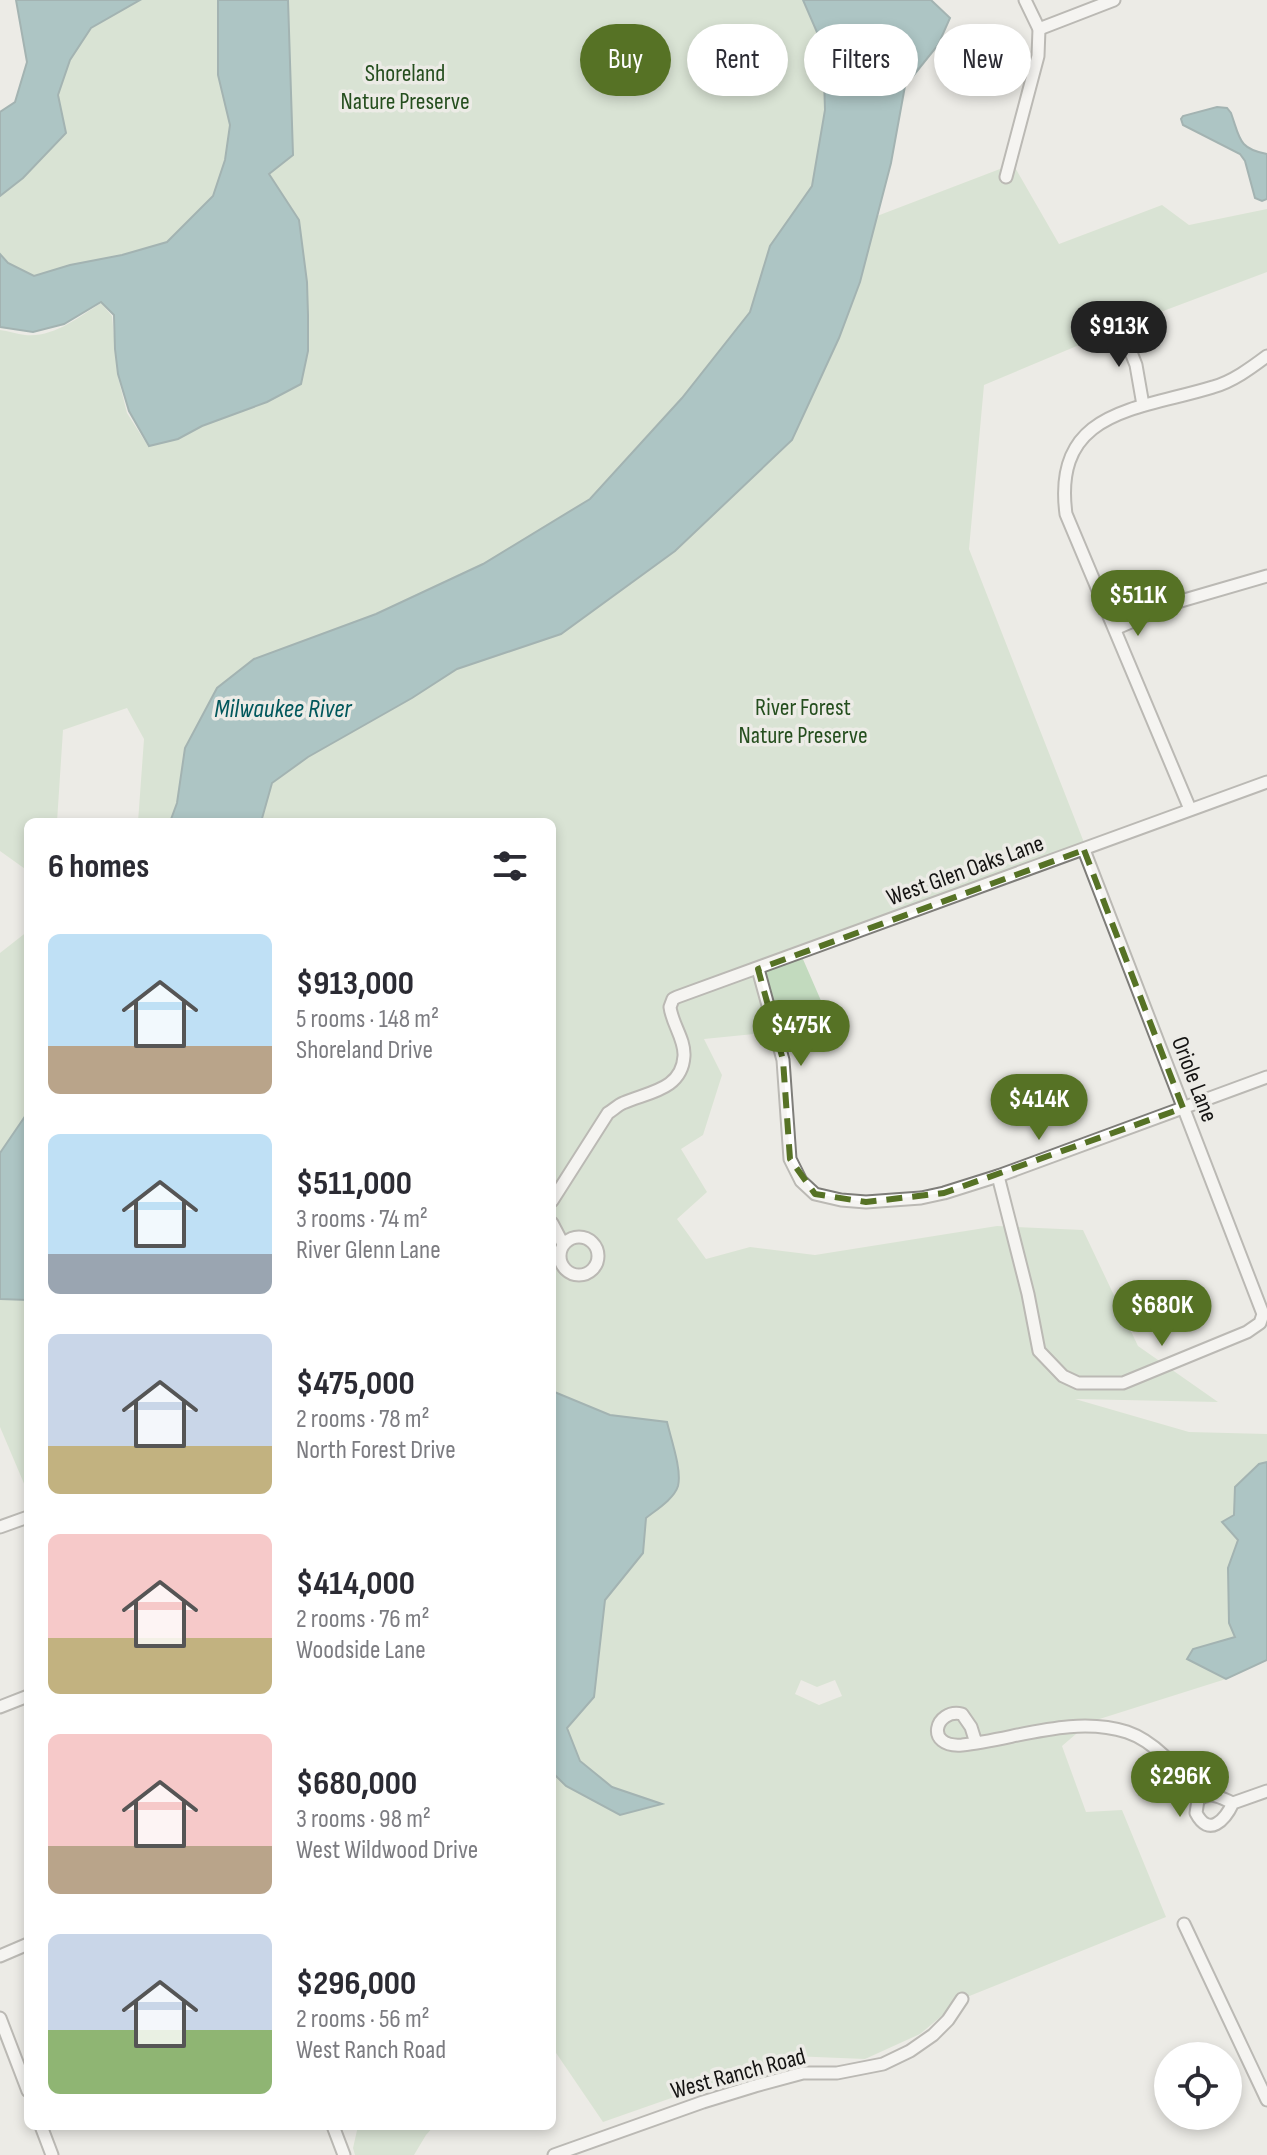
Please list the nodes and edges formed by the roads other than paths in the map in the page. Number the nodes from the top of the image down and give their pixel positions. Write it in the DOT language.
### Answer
graph roads {
  1 [pos="1025,0"];
  2 [pos="1114,0"];
  3 [pos="1039,29"];
  4 [pos="1006,177"];
  5 [pos="1121,327"];
  6 [pos="1267,356"];
  7 [pos="1143,405"];
  8 [pos="1267,576"];
  9 [pos="1115,629"];
  10 [pos="1267,782"];
  11 [pos="1190,809"];
  12 [pos="1084,850"];
  13 [pos="758,969"];
  14 [pos="1267,1077"];
  15 [pos="1183,1108"];
  16 [pos="998,1176"];
  17 [pos="556,1195"];
  18 [pos="556,1231"];
  19 [pos="563,1244"];
  20 [pos="24,1518"];
  21 [pos="0,1527"];
  22 [pos="24,1698"];
  23 [pos="0,1707"];
  24 [pos="976,1743"];
  25 [pos="1267,1791"];
  26 [pos="1202,1797"];
  27 [pos="1233,1803"];
  28 [pos="1184,1924"];
  29 [pos="24,1946"];
  30 [pos="0,1956"];
  31 [pos="962,1999"];
  32 [pos="0,2018"];
  33 [pos="24,2081"];
  34 [pos="1267,2100"];
  35 [pos="43,2130"];
  36 [pos="335,2130"];
  37 [pos="52,2155"];
  38 [pos="344,2155"];
  39 [pos="554,2155"];
  1 -- 3 [label="street"];
  2 -- 3 [label="street"];
  3 -- 4 [label="street"];
  5 -- 7 [label="street"];
  6 -- 7 [label="street"];
  7 -- 9 [label="street"];
  8 -- 9 [label="street"];
  9 -- 11 [label="street"];
  10 -- 11 [label="street, West Glen Oaks Lane"];
  11 -- 12 [label="street, West Glen Oaks Lane"];
  12 -- 13 [label="street, West Glen Oaks Lane"];
  12 -- 15 [label="street, Oriole Lane"];
  13 -- 16 [label="street"];
  13 -- 17 [label="street, West Glen Oaks Lane"];
  14 -- 15 [label="street"];
  15 -- 16 [label="street"];
  15 -- 16 [label="street, Oriole Lane"];
  18 -- 19 [label="street"];
  20 -- 21 [label="street"];
  22 -- 23 [label="street"];
  24 -- 26 [label="street"];
  25 -- 27 [label="street"];
  26 -- 27 [label="street"];
  26 -- 27 [label="street"];
  28 -- 34 [label="street"];
  29 -- 30 [label="street"];
  31 -- 39 [label="street, West Ranch Road"];
  32 -- 33 [label="street"];
  35 -- 37 [label="street"];
  36 -- 38 [label="street"];
}
